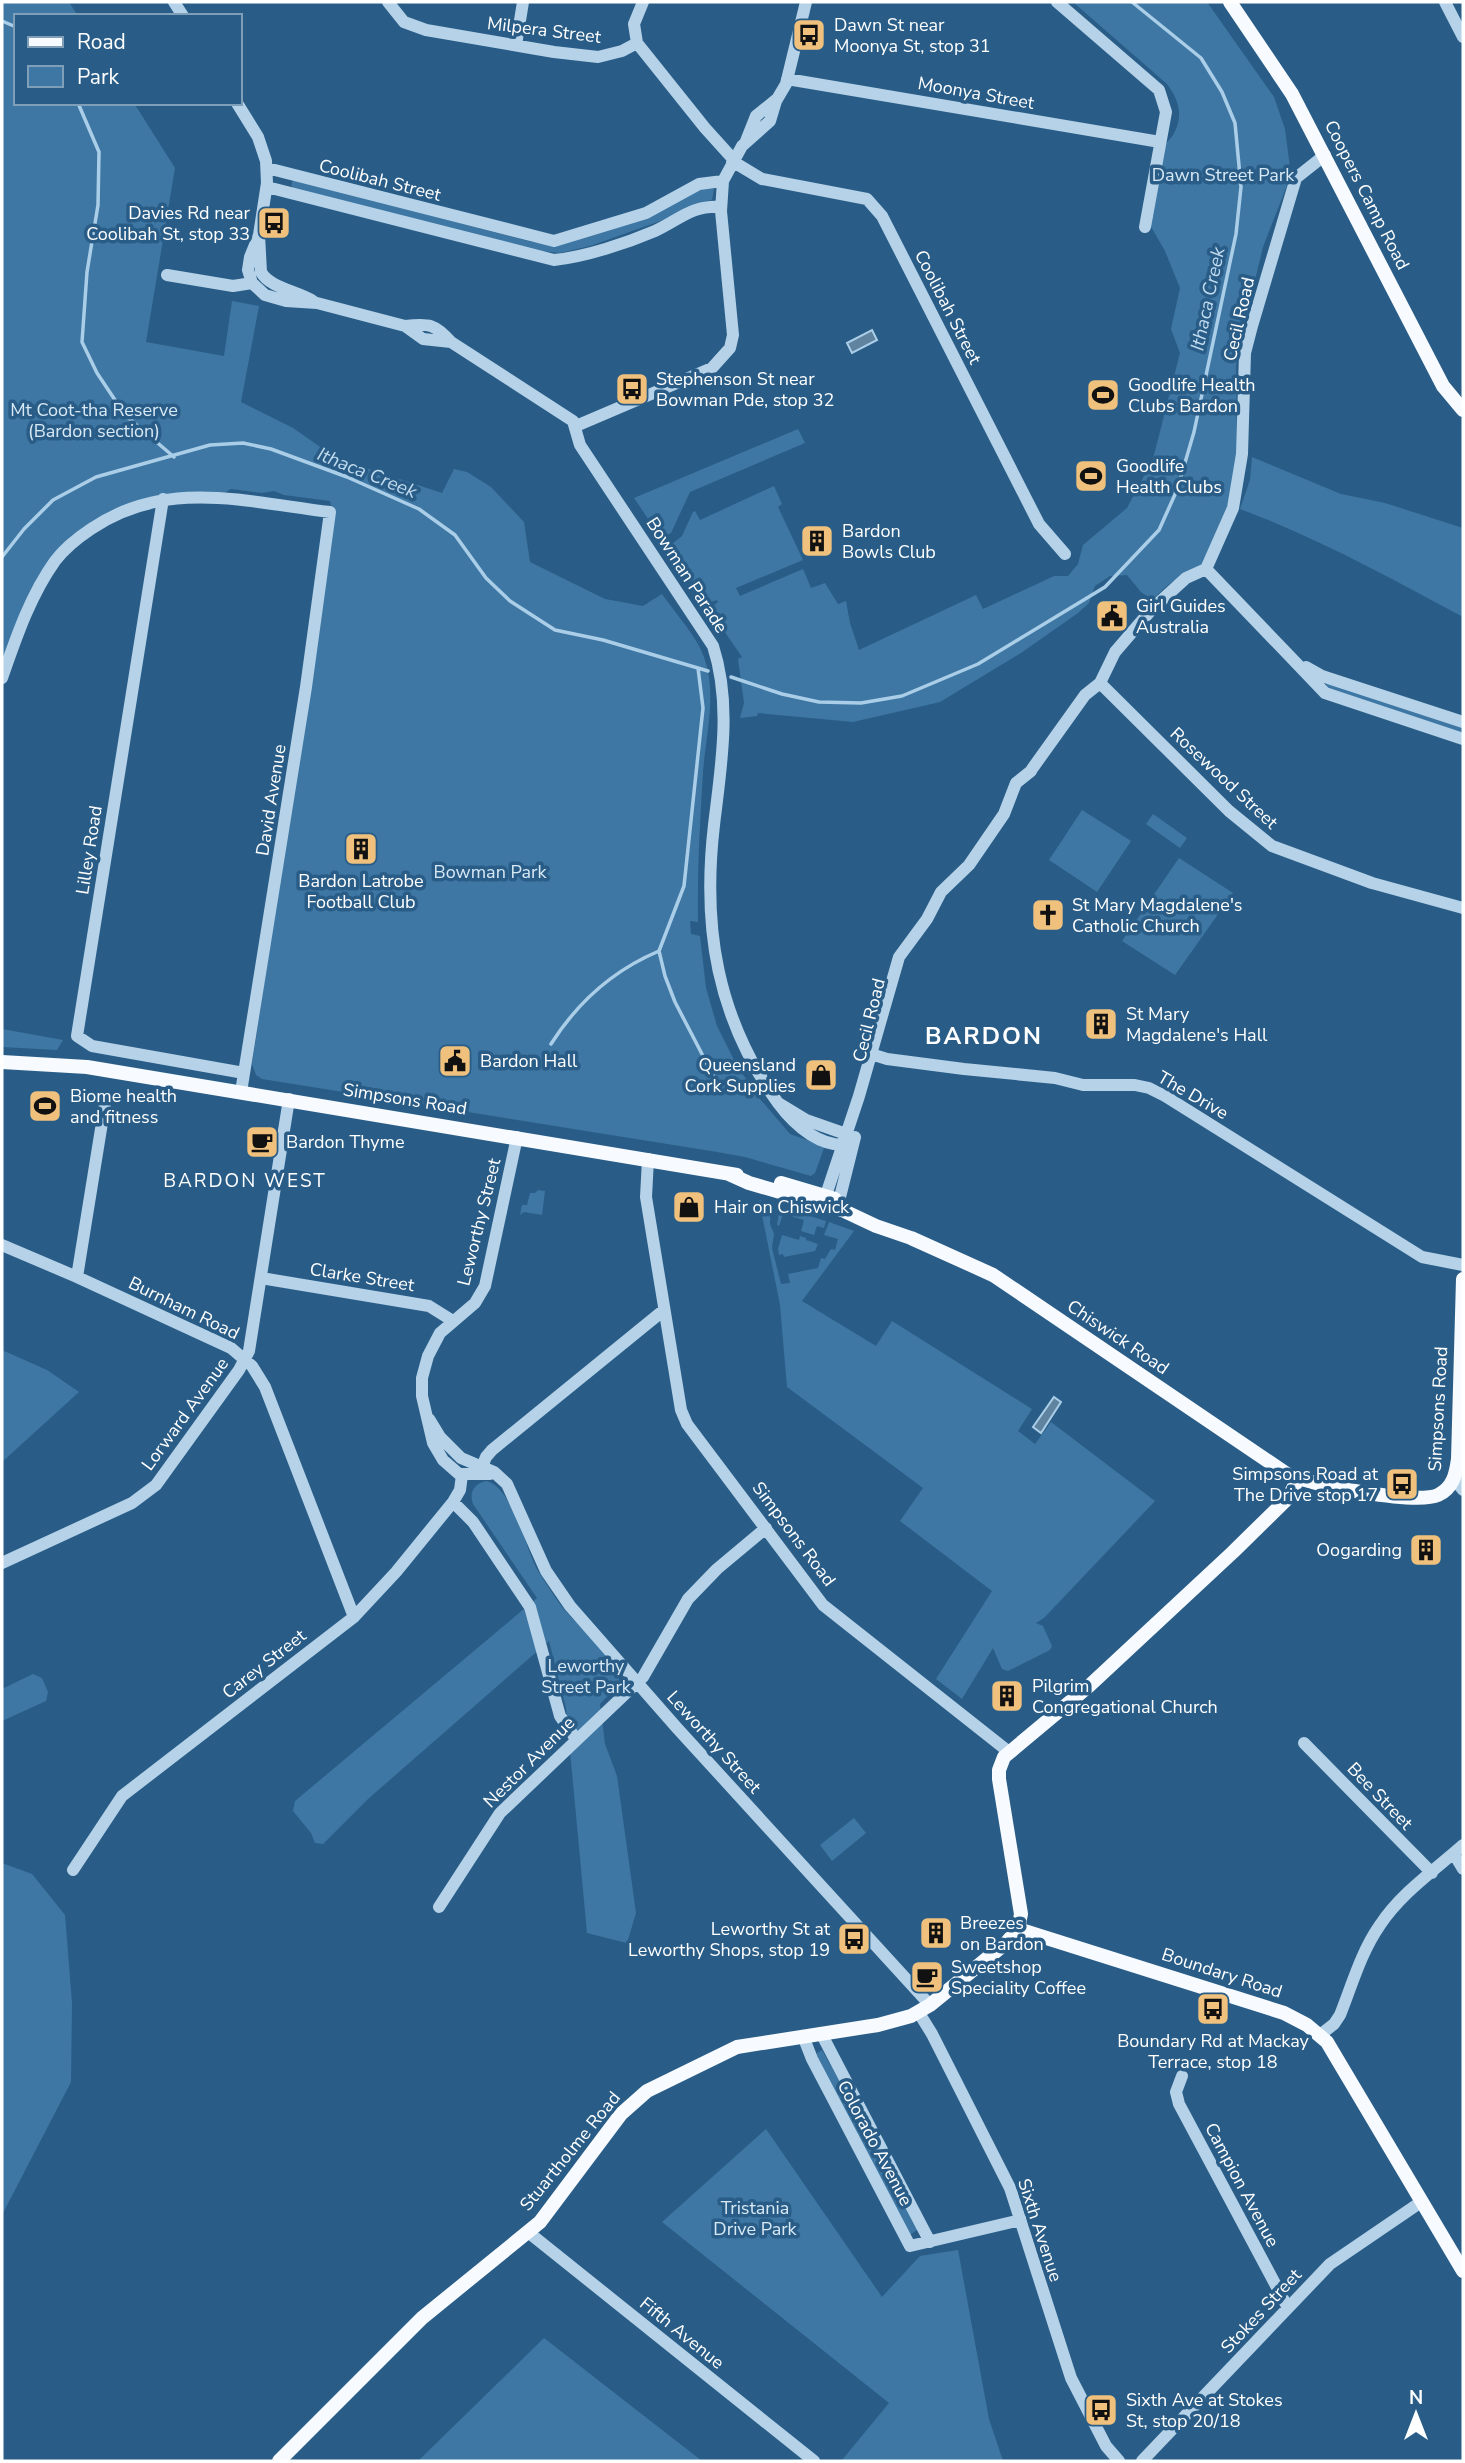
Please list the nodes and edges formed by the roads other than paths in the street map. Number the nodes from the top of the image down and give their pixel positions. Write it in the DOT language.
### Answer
graph roads {
  1 [pos="388,2"];
  2 [pos="523,2"];
  3 [pos="643,2"];
  4 [pos="806,2"];
  5 [pos="1057,2"];
  6 [pos="1230,2"];
  7 [pos="1445,2"];
  8 [pos="1463,37"];
  9 [pos="637,43"];
  10 [pos="516,46"];
  11 [pos="787,79"];
  12 [pos="238,105"];
  13 [pos="1160,142"];
  14 [pos="1325,155"];
  15 [pos="733,160"];
  16 [pos="267,168"];
  17 [pos="723,181"];
  18 [pos="267,187"];
  19 [pos="721,207"];
  20 [pos="1145,227"];
  21 [pos="167,275"];
  22 [pos="253,275"];
  23 [pos="1463,410"];
  24 [pos="576,426"];
  25 [pos="163,499"];
  26 [pos="1065,554"];
  27 [pos="1206,569"];
  28 [pos="1299,664"];
  29 [pos="2,678"];
  30 [pos="1100,683"];
  31 [pos="1463,722"];
  32 [pos="1463,739"];
  33 [pos="1463,908"];
  34 [pos="875,1055"];
  35 [pos="2,1062"];
  36 [pos="244,1073"];
  37 [pos="242,1092"];
  38 [pos="106,1098"];
  39 [pos="289,1099"];
  40 [pos="517,1137"];
  41 [pos="847,1141"];
  42 [pos="648,1159"];
  43 [pos="831,1200"];
  44 [pos="2,1245"];
  45 [pos="1463,1265"];
  46 [pos="77,1277"];
  47 [pos="261,1278"];
  48 [pos="1463,1279"];
  49 [pos="664,1310"];
  50 [pos="453,1321"];
  51 [pos="245,1359"];
  52 [pos="429,1419"];
  53 [pos="482,1467"];
  54 [pos="462,1475"];
  55 [pos="1298,1479"];
  56 [pos="503,1480"];
  57 [pos="1460,1482"];
  58 [pos="453,1503"];
  59 [pos="766,1528"];
  60 [pos="2,1563"];
  61 [pos="354,1617"];
  62 [pos="638,1683"];
  63 [pos="576,1738"];
  64 [pos="1304,1744"];
  65 [pos="1009,1752"];
  66 [pos="1458,1849"];
  67 [pos="1463,1869"];
  68 [pos="73,1870"];
  69 [pos="1432,1872"];
  70 [pos="439,1907"];
  71 [pos="1018,1929"];
  72 [pos="925,2009"];
  73 [pos="821,2034"];
  74 [pos="1320,2035"];
  75 [pos="803,2036"];
  76 [pos="1182,2076"];
  77 [pos="1421,2202"];
  78 [pos="1021,2220"];
  79 [pos="528,2232"];
  80 [pos="930,2242"];
  81 [pos="1463,2271"];
  82 [pos="1288,2308"];
  83 [pos="279,2461"];
  84 [pos="814,2461"];
  85 [pos="1119,2461"];
  86 [pos="1142,2461"];
  1 -- 10 [label="street, Milpera Street"];
  2 -- 10 [label="street"];
  3 -- 9 [label="street"];
  4 -- 11 [label="street"];
  5 -- 13 [label="street"];
  6 -- 14 [label="main road, Coopers Camp Road"];
  7 -- 8 [label="street"];
  9 -- 10 [label="street, Milpera Street"];
  9 -- 15 [label="street"];
  11 -- 13 [label="street, Moonya Street"];
  11 -- 15 [label="street"];
  12 -- 16 [label="street"];
  13 -- 20 [label="street"];
  14 -- 23 [label="main road, Coopers Camp Road"];
  14 -- 27 [label="street, Cecil Road"];
  15 -- 17 [label="street"];
  15 -- 26 [label="street, Coolibah Street"];
  16 -- 17 [label="street, Coolibah Street"];
  16 -- 18 [label="street"];
  17 -- 19 [label="street"];
  18 -- 19 [label="street, Coolibah Street"];
  18 -- 22 [label="street"];
  19 -- 24 [label="street"];
  21 -- 22 [label="street"];
  22 -- 24 [label="street"];
  24 -- 41 [label="street, Bowman Parade"];
  25 -- 29 [label="street"];
  25 -- 36 [label="street, Lilley Road"];
  25 -- 36 [label="street, David Avenue"];
  27 -- 28 [label="street"];
  27 -- 30 [label="street, Cecil Road"];
  28 -- 31 [label="street"];
  28 -- 32 [label="street"];
  30 -- 33 [label="street, Rosewood Street"];
  30 -- 34 [label="street, Cecil Road"];
  34 -- 41 [label="street, Cecil Road"];
  34 -- 45 [label="street, The Drive"];
  35 -- 37 [label="main road, Simpsons Road"];
  36 -- 37 [label="street, David Avenue"];
  37 -- 39 [label="main road, Simpsons Road"];
  38 -- 46 [label="street"];
  39 -- 40 [label="main road, Simpsons Road"];
  39 -- 47 [label="street"];
  40 -- 42 [label="main road, Simpsons Road"];
  40 -- 50 [label="street, Leworthy Street"];
  41 -- 43 [label="street, Cecil Road"];
  42 -- 43 [label="main road, Chiswick Road"];
  42 -- 49 [label="street, Simpsons Road"];
  43 -- 55 [label="main road, Chiswick Road"];
  44 -- 46 [label="street, Burnham Road"];
  46 -- 51 [label="street, Burnham Road"];
  47 -- 50 [label="street, Clarke Street"];
  47 -- 51 [label="street"];
  48 -- 57 [label="main road, Simpsons Road"];
  49 -- 53 [label="street"];
  49 -- 59 [label="street, Simpsons Road"];
  50 -- 52 [label="street, Leworthy Street"];
  51 -- 60 [label="street, Lorward Avenue"];
  51 -- 61 [label="street, Burnham Road"];
  52 -- 53 [label="street, Leworthy Street"];
  52 -- 54 [label="street, Leworthy Street"];
  53 -- 54 [label="street"];
  53 -- 56 [label="street, Leworthy Street"];
  54 -- 56 [label="street"];
  54 -- 58 [label="street, Carey Street"];
  55 -- 57 [label="main road, Simpsons Road"];
  55 -- 65 [label="main road"];
  56 -- 62 [label="street, Leworthy Street"];
  58 -- 61 [label="street, Carey Street"];
  58 -- 63 [label="street"];
  59 -- 62 [label="street, Nestor Avenue"];
  59 -- 65 [label="street, Simpsons Road"];
  61 -- 68 [label="street, Carey Street"];
  62 -- 63 [label="street, Nestor Avenue"];
  62 -- 72 [label="street, Leworthy Street"];
  63 -- 70 [label="street, Nestor Avenue"];
  64 -- 69 [label="street, Bee Street"];
  65 -- 71 [label="main road"];
  66 -- 67 [label="street"];
  66 -- 69 [label="street"];
  69 -- 74 [label="street"];
  71 -- 72 [label="main road, Stuartholme Road"];
  71 -- 74 [label="main road, Boundary Road"];
  72 -- 73 [label="main road, Stuartholme Road"];
  72 -- 78 [label="street, Sixth Avenue"];
  73 -- 75 [label="main road, Stuartholme Road"];
  73 -- 80 [label="street, Colorado Avenue"];
  74 -- 77 [label="main road, Boundary Road"];
  75 -- 79 [label="main road, Stuartholme Road"];
  75 -- 80 [label="street, Colorado Avenue"];
  76 -- 82 [label="street, Campion Avenue"];
  77 -- 81 [label="main road, Boundary Road"];
  77 -- 82 [label="street, Stokes Street"];
  78 -- 80 [label="street, Colorado Avenue"];
  78 -- 85 [label="street, Sixth Avenue"];
  79 -- 83 [label="main road, Stuartholme Road"];
  79 -- 84 [label="street, Fifth Avenue"];
  82 -- 86 [label="street, Stokes Street"];
}
